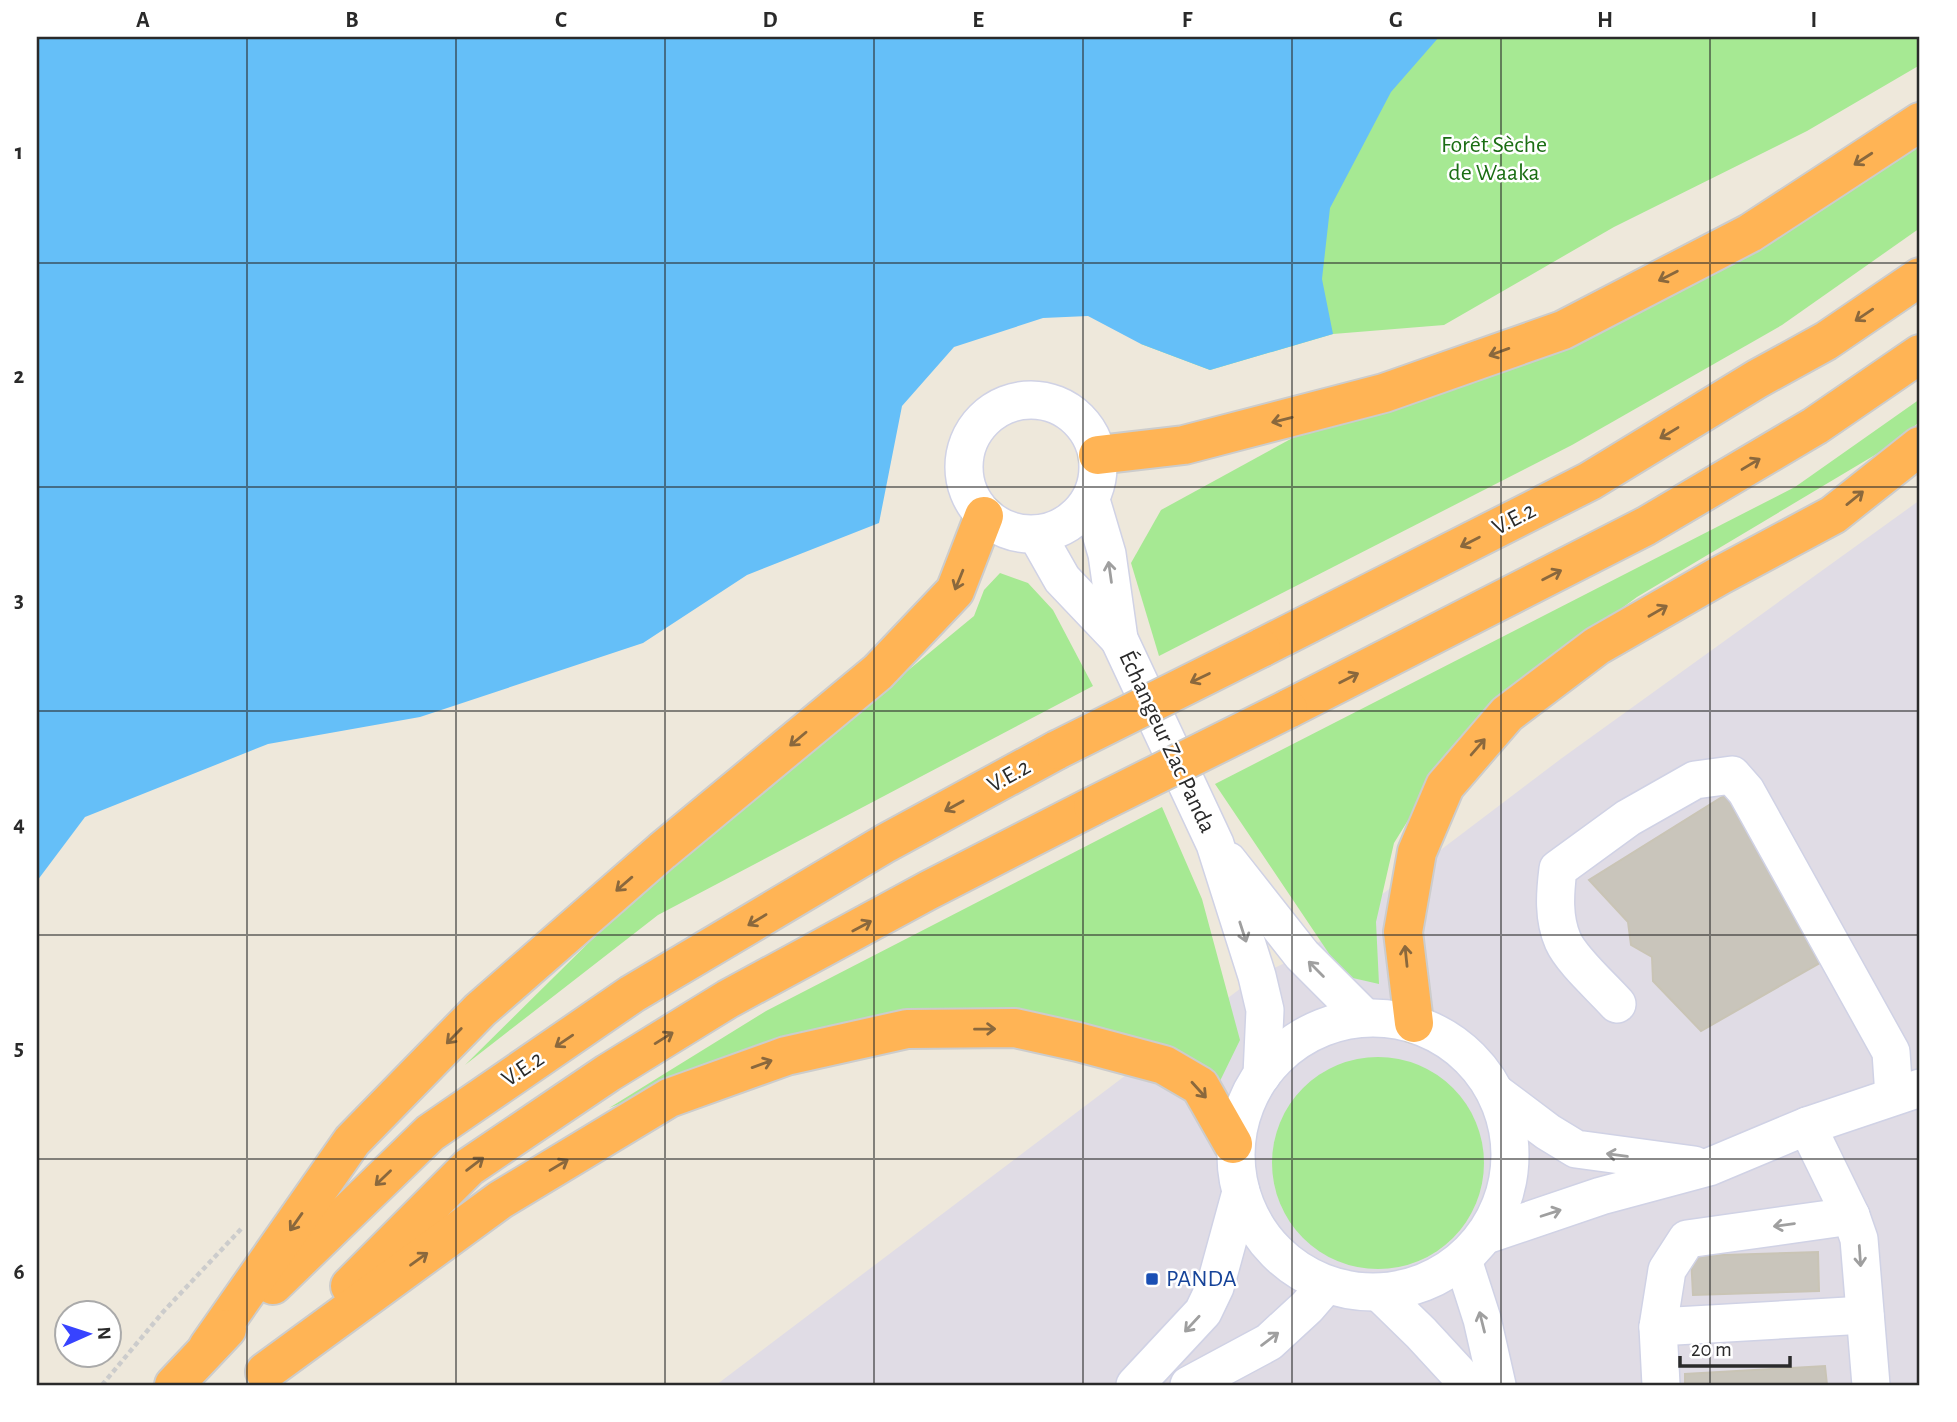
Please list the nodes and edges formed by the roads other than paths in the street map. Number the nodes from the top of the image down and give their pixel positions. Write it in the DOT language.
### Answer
graph roads {
  1 [pos="1920,122"];
  2 [pos="1920,277"];
  3 [pos="1920,354"];
  4 [pos="1920,446"];
  5 [pos="1098,455"];
  6 [pos="1091,500"];
  7 [pos="984,516"];
  8 [pos="1037,535"];
  9 [pos="1119,639"];
  10 [pos="1214,844"];
  11 [pos="1617,1004"];
  12 [pos="1364,1017"];
  13 [pos="1414,1023"];
  14 [pos="1262,1075"];
  15 [pos="1907,1092"];
  16 [pos="1496,1093"];
  17 [pos="1807,1126"];
  18 [pos="1233,1144"];
  19 [pos="1709,1167"];
  20 [pos="1241,1192"];
  21 [pos="1851,1216"];
  22 [pos="1475,1247"];
  23 [pos="1326,1285"];
  24 [pos="1381,1294"];
  25 [pos="1865,1315"];
  26 [pos="1658,1327"];
  27 [pos="208,1347"];
  28 [pos="259,1379"];
  29 [pos="174,1385"];
  30 [pos="1135,1385"];
  31 [pos="1189,1385"];
  32 [pos="1469,1385"];
  33 [pos="1497,1385"];
  34 [pos="1661,1385"];
  35 [pos="1871,1385"];
  1 -- 5 [label="highway, one-way"];
  2 -- 27 [label="highway, V.E.2, one-way, bridge"];
  28 -- 3 [label="highway, V.E.2, one-way, bridge"];
  13 -- 4 [label="highway, one-way"];
  5 -- 6 [label="street, Échangeur Zac Panda"];
  5 -- 7 [label="street"];
  6 -- 8 [label="street"];
  9 -- 6 [label="street, Échangeur Zac Panda, one-way"];
  7 -- 8 [label="street"];
  7 -- 27 [label="highway, one-way"];
  8 -- 9 [label="street, Échangeur Zac Panda"];
  9 -- 10 [label="street, Échangeur Zac Panda"];
  12 -- 10 [label="street, Échangeur Zac Panda, one-way"];
  10 -- 14 [label="street, Échangeur Zac Panda, one-way"];
  11 -- 15 [label="street"];
  12 -- 13 [label="street"];
  12 -- 14 [label="street"];
  13 -- 16 [label="street"];
  14 -- 18 [label="street"];
  15 -- 17 [label="street"];
  19 -- 16 [label="street, one-way"];
  16 -- 22 [label="street"];
  17 -- 19 [label="street"];
  17 -- 21 [label="street"];
  18 -- 20 [label="street"];
  28 -- 18 [label="highway, one-way"];
  22 -- 19 [label="street, one-way"];
  20 -- 23 [label="street"];
  20 -- 30 [label="street, one-way"];
  21 -- 25 [label="street, one-way"];
  21 -- 26 [label="street, one-way"];
  22 -- 24 [label="street"];
  33 -- 22 [label="street, one-way"];
  23 -- 24 [label="street"];
  31 -- 23 [label="street, one-way"];
  24 -- 32 [label="street"];
  25 -- 26 [label="street"];
  25 -- 35 [label="street"];
  26 -- 34 [label="street"];
  27 -- 29 [label="highway, V.E.2"];
}
